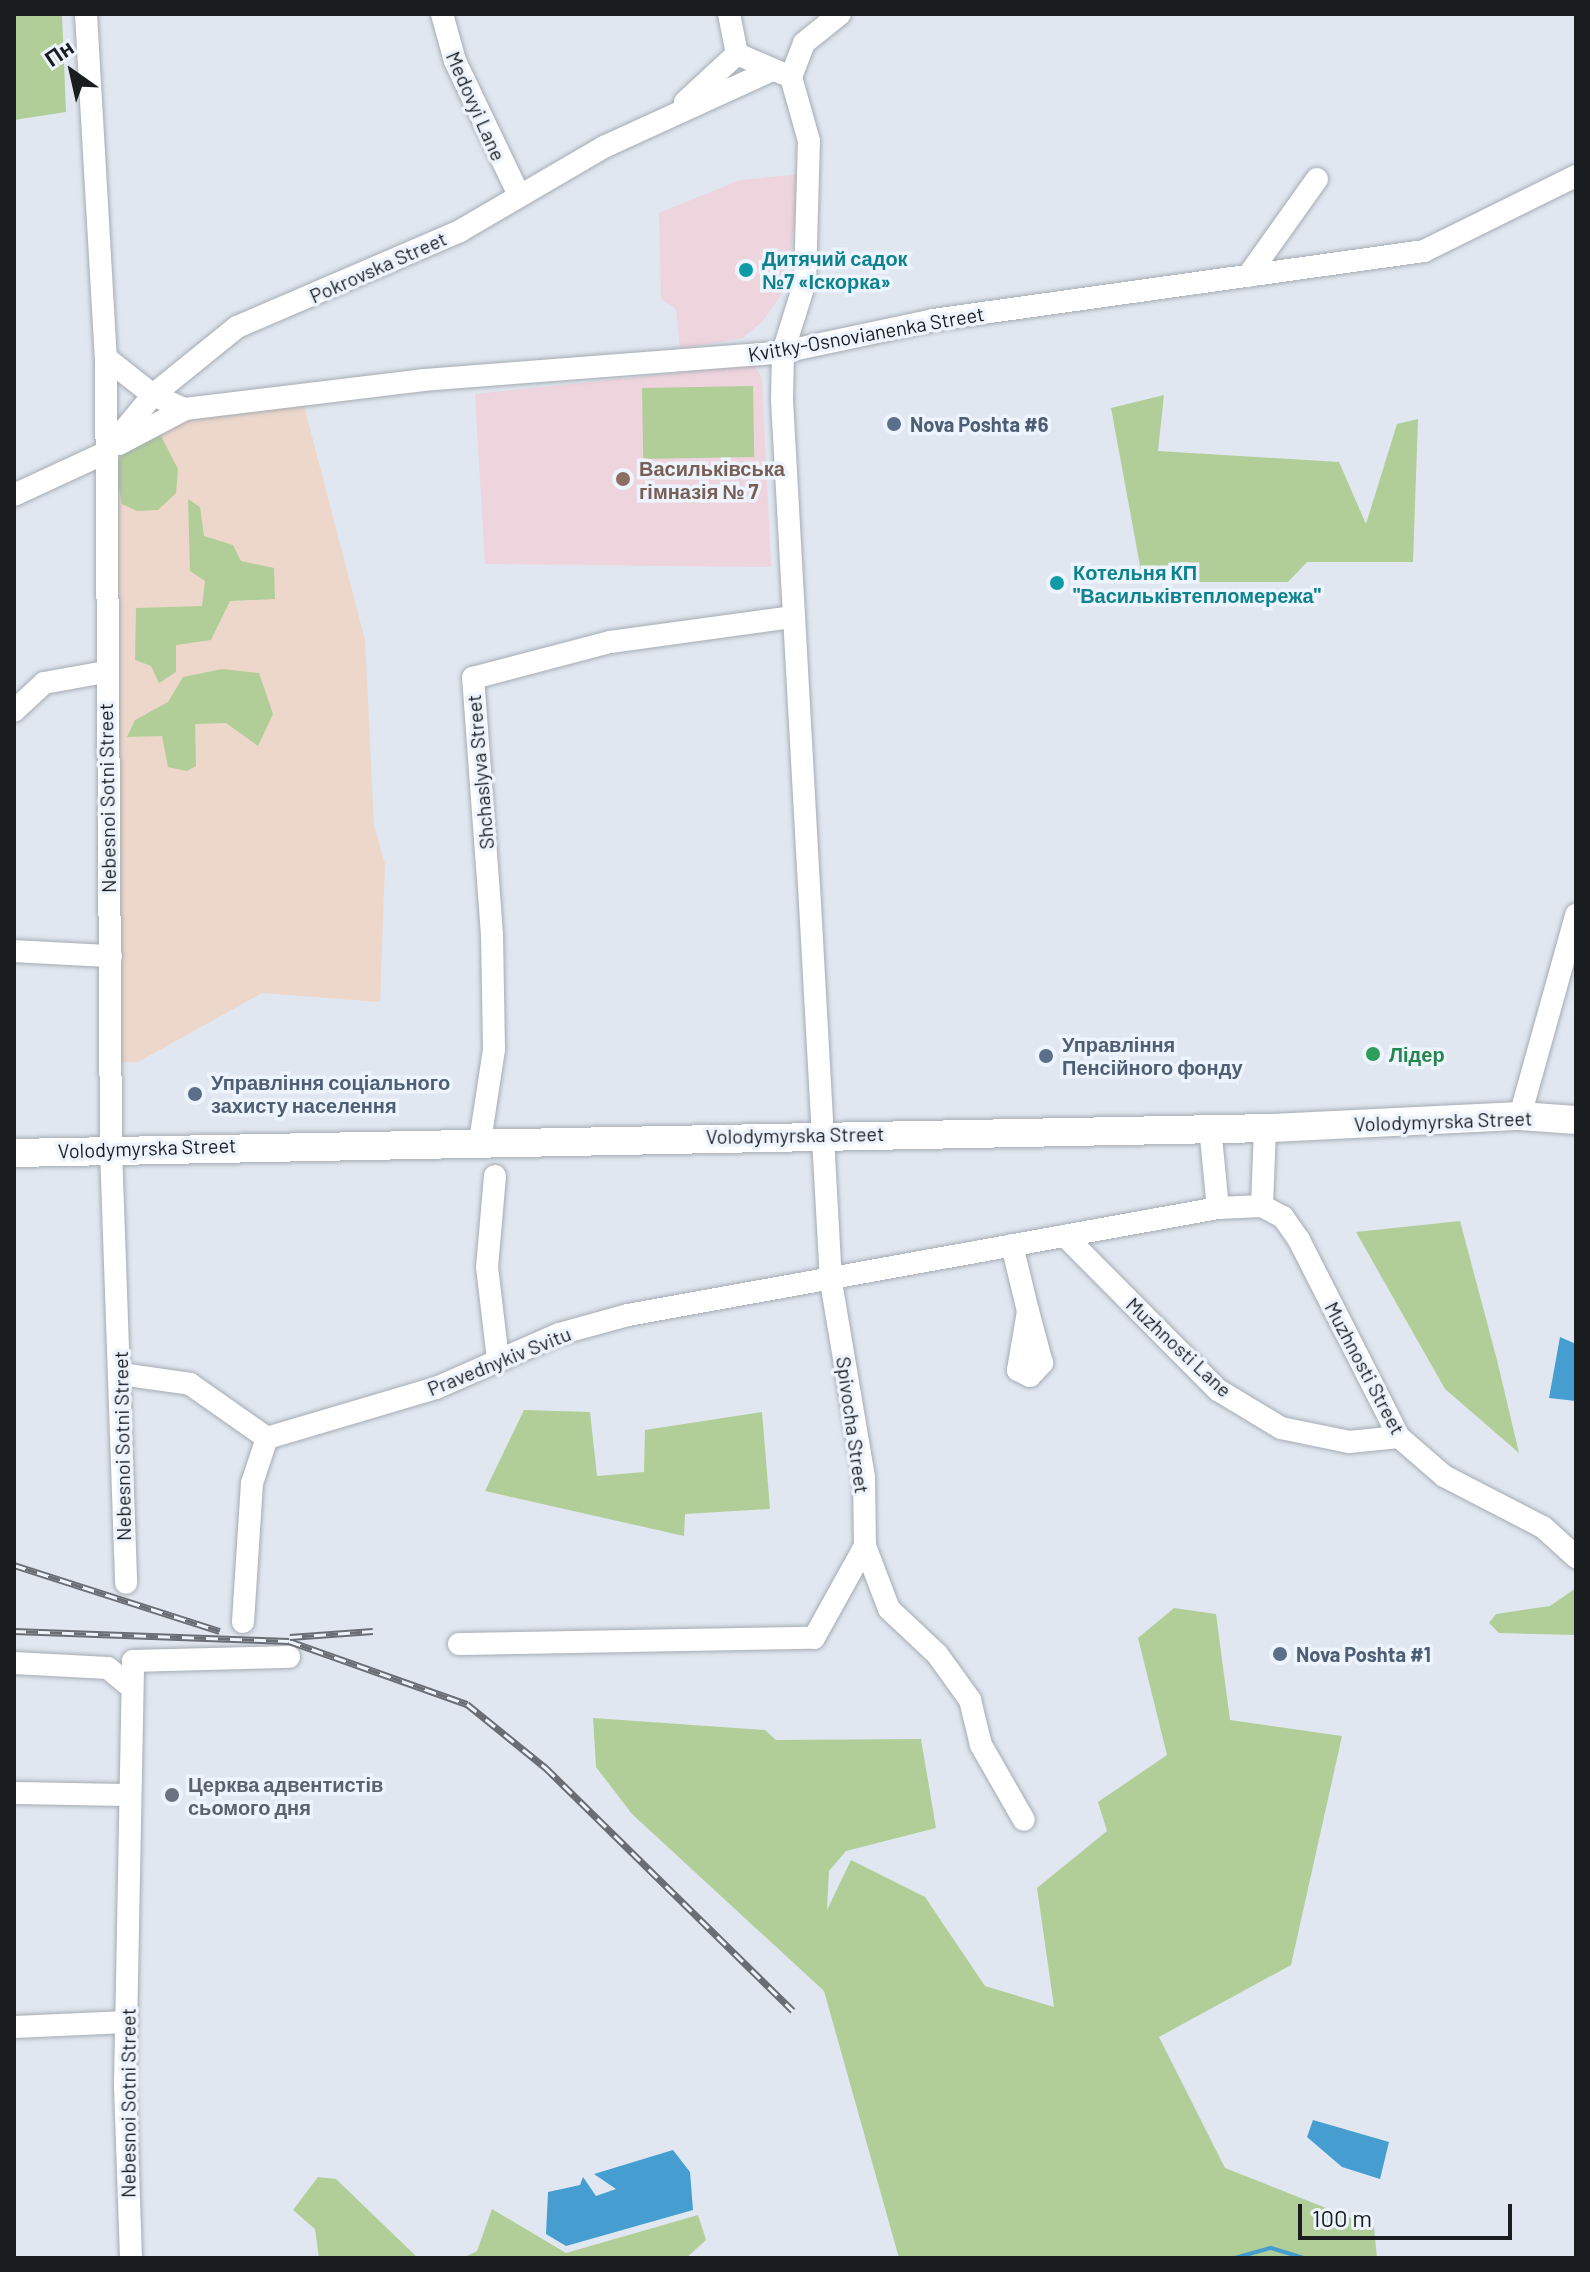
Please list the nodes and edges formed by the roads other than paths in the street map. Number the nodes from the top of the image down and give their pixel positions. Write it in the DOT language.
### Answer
graph roads {
  1 [pos="86,14"];
  2 [pos="442,14"];
  3 [pos="729,14"];
  4 [pos="840,14"];
  5 [pos="737,54"];
  6 [pos="768,72"];
  7 [pos="791,77"];
  8 [pos="672,114"];
  9 [pos="1576,176"];
  10 [pos="1317,179"];
  11 [pos="519,195"];
  12 [pos="1248,276"];
  13 [pos="783,352"];
  14 [pos="106,358"];
  15 [pos="153,395"];
  16 [pos="185,409"];
  17 [pos="105,453"];
  18 [pos="14,495"];
  19 [pos="793,617"];
  20 [pos="105,672"];
  21 [pos="14,711"];
  22 [pos="1576,915"];
  23 [pos="14,951"];
  24 [pos="111,956"];
  25 [pos="1520,1116"];
  26 [pos="1576,1120"];
  27 [pos="1210,1127"];
  28 [pos="1265,1127"];
  29 [pos="826,1133"];
  30 [pos="480,1141"];
  31 [pos="111,1149"];
  32 [pos="14,1153"];
  33 [pos="495,1176"];
  34 [pos="1262,1206"];
  35 [pos="1218,1208"];
  36 [pos="1068,1239"];
  37 [pos="1012,1245"];
  38 [pos="831,1282"];
  39 [pos="1028,1311"];
  40 [pos="498,1359"];
  41 [pos="121,1374"];
  42 [pos="1399,1437"];
  43 [pos="267,1438"];
  44 [pos="865,1546"];
  45 [pos="1576,1557"];
  46 [pos="126,1583"];
  47 [pos="243,1622"];
  48 [pos="459,1644"];
  49 [pos="289,1657"];
  50 [pos="14,1663"];
  51 [pos="127,1684"];
  52 [pos="14,1793"];
  53 [pos="128,1795"];
  54 [pos="1024,1820"];
  55 [pos="127,2022"];
  56 [pos="14,2027"];
  57 [pos="131,2258"];
  1 -- 14 [label="street, Nebesnoi Sotni Street"];
  2 -- 11 [label="street, Medovyi Lane"];
  3 -- 5 [label="street"];
  4 -- 7 [label="street"];
  5 -- 6 [label="street"];
  5 -- 8 [label="street"];
  6 -- 7 [label="street"];
  6 -- 8 [label="street, Pokrovska Street"];
  7 -- 13 [label="street"];
  8 -- 11 [label="street, Pokrovska Street"];
  9 -- 12 [label="street, Kvitky-Osnovianenka Street"];
  10 -- 12 [label="street"];
  11 -- 15 [label="street, Pokrovska Street"];
  12 -- 13 [label="street, Kvitky-Osnovianenka Street"];
  13 -- 16 [label="street, Kvitky-Osnovianenka Street"];
  13 -- 19 [label="street"];
  14 -- 15 [label="street"];
  14 -- 17 [label="street, Nebesnoi Sotni Street"];
  15 -- 16 [label="street"];
  15 -- 17 [label="street, Pokrovska Street"];
  16 -- 17 [label="street"];
  17 -- 18 [label="street, Pokrovska Street"];
  17 -- 20 [label="street, Nebesnoi Sotni Street"];
  19 -- 29 [label="street"];
  19 -- 30 [label="street, Shchaslyva Street"];
  20 -- 21 [label="street"];
  20 -- 24 [label="street, Nebesnoi Sotni Street"];
  22 -- 25 [label="street"];
  23 -- 24 [label="street"];
  24 -- 31 [label="street, Nebesnoi Sotni Street"];
  25 -- 26 [label="main road, Volodymyrska Street"];
  25 -- 28 [label="main road, Volodymyrska Street"];
  27 -- 28 [label="main road, Volodymyrska Street"];
  27 -- 29 [label="main road, Volodymyrska Street"];
  27 -- 35 [label="street"];
  28 -- 34 [label="street"];
  29 -- 30 [label="main road, Volodymyrska Street"];
  29 -- 38 [label="street, Spivocha Street"];
  30 -- 31 [label="main road, Volodymyrska Street"];
  31 -- 32 [label="main road, Volodymyrska Street"];
  31 -- 41 [label="street, Nebesnoi Sotni Street"];
  33 -- 40 [label="street"];
  34 -- 35 [label="street, Pravednykiv Svitu"];
  34 -- 42 [label="street, Muzhnosti Street"];
  35 -- 36 [label="street, Pravednykiv Svitu"];
  36 -- 37 [label="street, Pravednykiv Svitu"];
  36 -- 42 [label="street, Muzhnosti Lane"];
  37 -- 38 [label="street, Pravednykiv Svitu"];
  37 -- 39 [label="street"];
  38 -- 40 [label="street, Pravednykiv Svitu"];
  38 -- 44 [label="street, Spivocha Street"];
  40 -- 43 [label="street, Pravednykiv Svitu"];
  41 -- 43 [label="street"];
  41 -- 46 [label="street, Nebesnoi Sotni Street"];
  42 -- 45 [label="street, Muzhnosti Street"];
  43 -- 47 [label="street"];
  44 -- 48 [label="street, Spivocha Street"];
  44 -- 54 [label="street"];
  49 -- 51 [label="street, Nebesnoi Sotni Street"];
  50 -- 51 [label="street"];
  51 -- 53 [label="street, Nebesnoi Sotni Street"];
  52 -- 53 [label="street"];
  53 -- 55 [label="street, Nebesnoi Sotni Street"];
  55 -- 56 [label="street"];
  55 -- 57 [label="street, Nebesnoi Sotni Street"];
}
